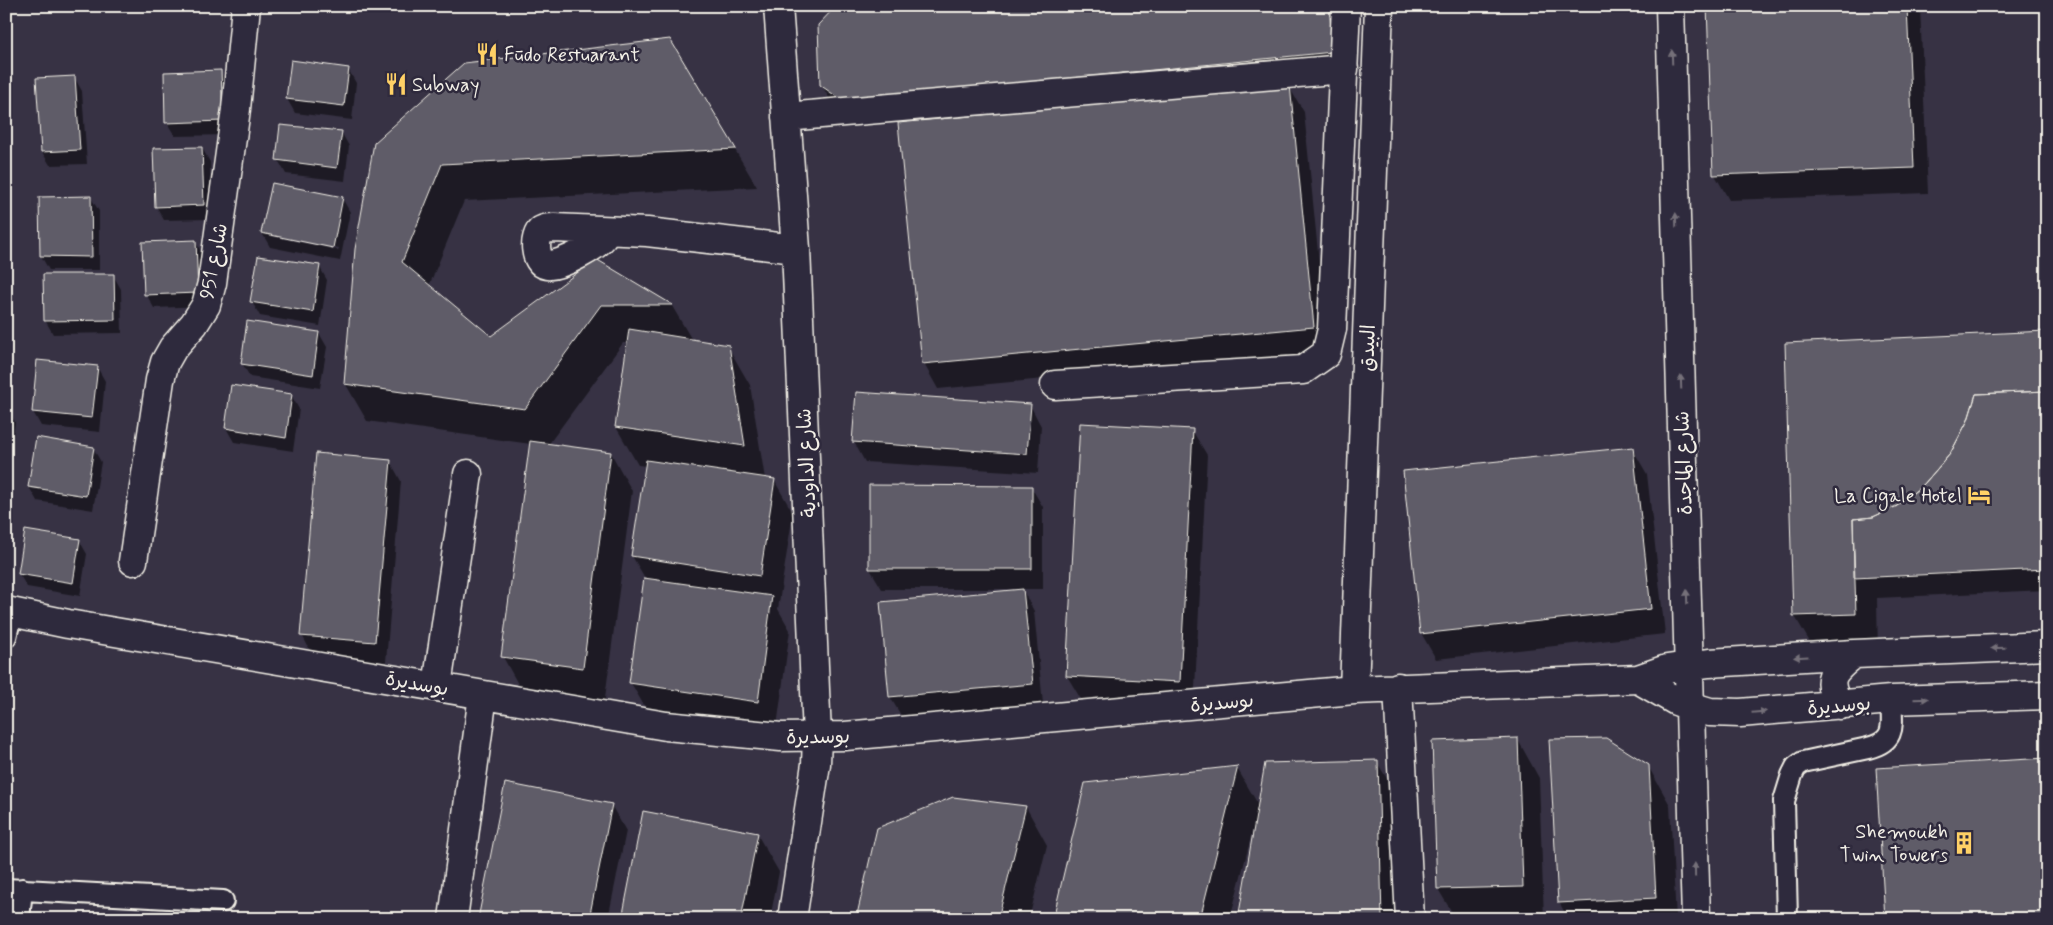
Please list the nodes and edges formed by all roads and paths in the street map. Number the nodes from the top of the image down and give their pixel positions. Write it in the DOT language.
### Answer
graph roads {
  1 [pos="246,6"];
  2 [pos="778,6"];
  3 [pos="1346,6"];
  4 [pos="1379,6"];
  5 [pos="1670,6"];
  6 [pos="1344,69"];
  7 [pos="786,117"];
  8 [pos="606,232"];
  9 [pos="796,249"];
  10 [pos="1055,385"];
  11 [pos="468,474"];
  12 [pos="133,562"];
  13 [pos="8,620"];
  14 [pos="2047,646"];
  15 [pos="1854,654"];
  16 [pos="1689,665"];
  17 [pos="1638,680"];
  18 [pos="437,686"];
  19 [pos="1398,687"];
  20 [pos="1354,690"];
  21 [pos="483,695"];
  22 [pos="2047,695"];
  23 [pos="1891,700"];
  24 [pos="1840,705"];
  25 [pos="1690,706"];
  26 [pos="817,736"];
  27 [pos="14,889"];
  28 [pos="223,901"];
  29 [pos="19,919"];
  30 [pos="453,919"];
  31 [pos="792,919"];
  32 [pos="1410,919"];
  33 [pos="1696,919"];
  34 [pos="1787,919"];
  1 -- 12 [label="street, شارع 951"];
  2 -- 7 [label="street, شارع الداودية"];
  3 -- 6 [label="street"];
  4 -- 20 [label="street, البيدق"];
  16 -- 5 [label="street, شارع الماجدة, one-way"];
  6 -- 7 [label="street"];
  6 -- 10 [label="street"];
  7 -- 9 [label="street, شارع الداودية"];
  8 -- 9 [label="street"];
  9 -- 26 [label="street, شارع الداودية"];
  11 -- 18 [label="street"];
  13 -- 18 [label="street, بوسديرة"];
  14 -- 15 [label="street, بوسديرة, one-way"];
  15 -- 16 [label="street, بوسديرة, one-way"];
  15 -- 24 [label="street"];
  16 -- 17 [label="street, بوسديرة"];
  16 -- 25 [label="street, شارع الماجدة"];
  17 -- 19 [label="street, بوسديرة"];
  17 -- 25 [label="street, بوسديرة"];
  18 -- 21 [label="street, بوسديرة"];
  19 -- 20 [label="street, بوسديرة"];
  19 -- 32 [label="street"];
  20 -- 26 [label="street, بوسديرة"];
  21 -- 26 [label="street, بوسديرة"];
  21 -- 30 [label="street"];
  23 -- 22 [label="street, بوسديرة, one-way"];
  23 -- 24 [label="street, بوسديرة"];
  23 -- 34 [label="lane"];
  25 -- 24 [label="street, بوسديرة, one-way"];
  33 -- 25 [label="street, شارع الماجدة, one-way"];
  26 -- 31 [label="street, شارع الداودية"];
  27 -- 28 [label="lane"];
  27 -- 29 [label="lane"];
}
